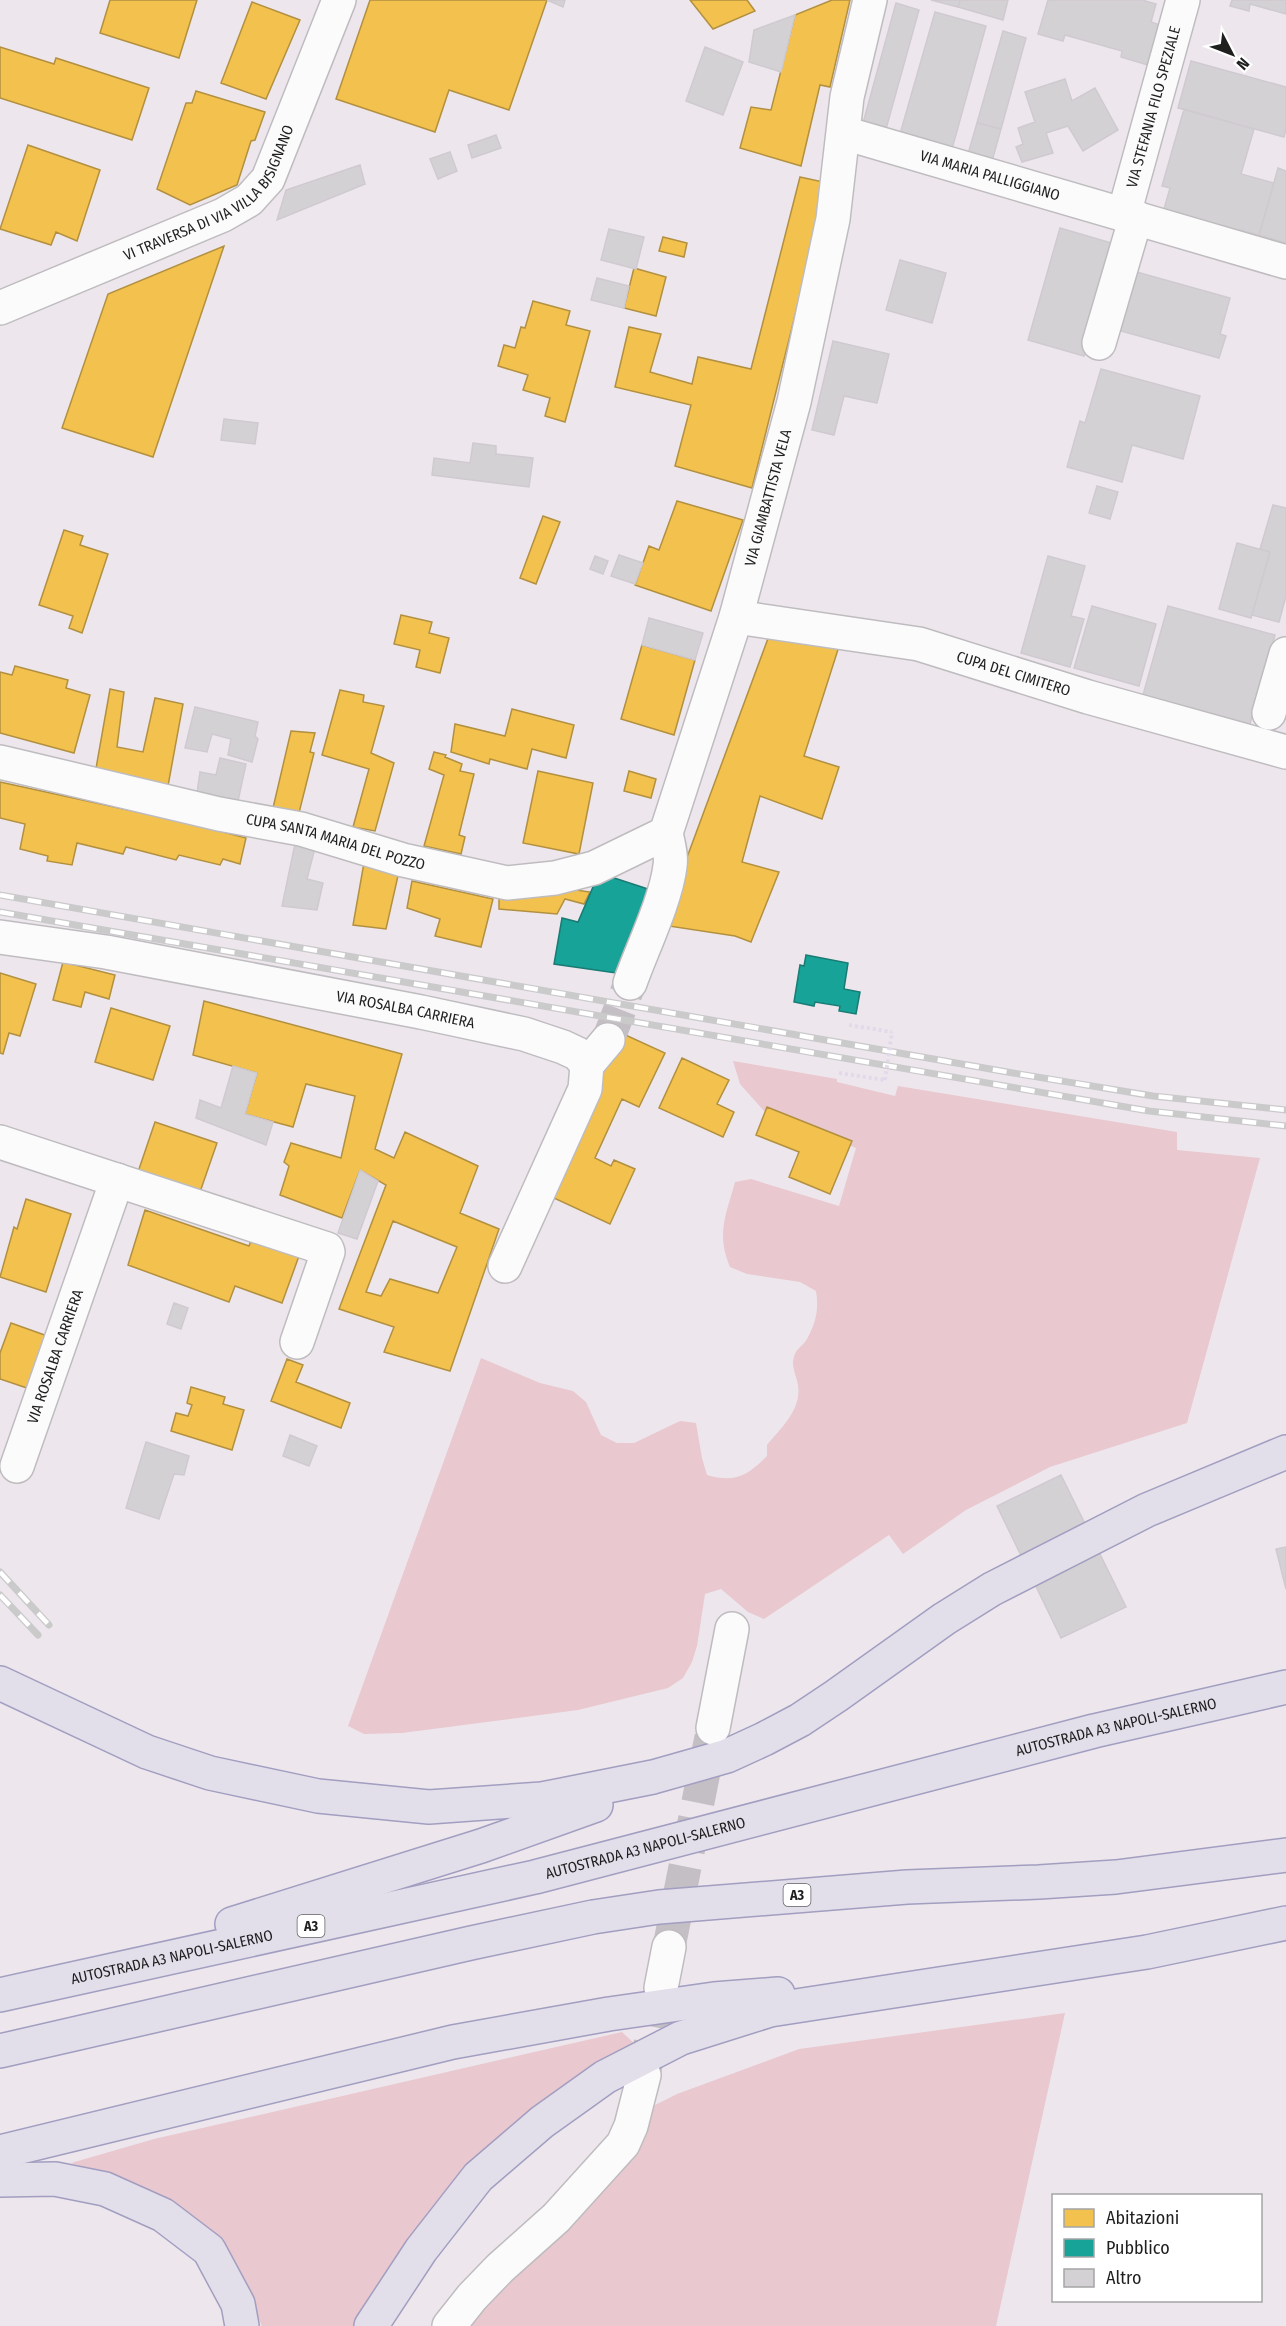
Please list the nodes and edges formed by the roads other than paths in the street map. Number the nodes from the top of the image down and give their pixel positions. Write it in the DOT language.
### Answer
graph roads {
  1 [pos="339,0"];
  2 [pos="870,0"];
  3 [pos="1183,0"];
  4 [pos="844,133"];
  5 [pos="1130,215"];
  6 [pos="1286,262"];
  7 [pos="0,308"];
  8 [pos="1099,343"];
  9 [pos="736,617"];
  10 [pos="1286,654"];
  11 [pos="1269,713"];
  12 [pos="1286,752"];
  13 [pos="0,762"];
  14 [pos="666,833"];
  15 [pos="0,938"];
  16 [pos="630,983"];
  17 [pos="608,1040"];
  18 [pos="587,1065"];
  19 [pos="0,1142"];
  20 [pos="117,1180"];
  21 [pos="505,1266"];
  22 [pos="297,1342"];
  23 [pos="1286,1452"];
  24 [pos="17,1466"];
  25 [pos="732,1629"];
  26 [pos="3,1685"];
  27 [pos="1286,1687"];
  28 [pos="720,1742"];
  29 [pos="1286,1855"];
  30 [pos="1286,1923"];
  31 [pos="669,1947"];
  32 [pos="977,1977"];
  33 [pos="661,1988"];
  34 [pos="12,1993"];
  35 [pos="0,2051"];
  36 [pos="644,2075"];
  37 [pos="0,2152"];
  38 [pos="0,2180"];
  39 [pos="242,2326"];
  40 [pos="371,2326"];
  41 [pos="449,2326"];
  1 -- 7 [label="street, VI TRAVERSA DI VIA VILLA BISIGNANO"];
  2 -- 4 [label="street, VIA GIAMBATTISTA VELA"];
  3 -- 5 [label="street, VIA STEFANIA FILO SPEZIALE"];
  4 -- 5 [label="street, VIA MARIA PALLIGGIANO"];
  4 -- 9 [label="street, VIA GIAMBATTISTA VELA"];
  5 -- 6 [label="street, VIA MARIA PALLIGGIANO"];
  5 -- 8 [label="street"];
  9 -- 12 [label="street, CUPA DEL CIMITERO"];
  9 -- 14 [label="street, VIA GIAMBATTISTA VELA"];
  10 -- 11 [label="street"];
  13 -- 14 [label="street, CUPA SANTA MARIA DEL POZZO"];
  14 -- 16 [label="street, VIA GIAMBATTISTA VELA"];
  15 -- 18 [label="street, VIA ROSALBA CARRIERA"];
  17 -- 18 [label="street"];
  18 -- 21 [label="street"];
  19 -- 20 [label="street"];
  20 -- 22 [label="street"];
  20 -- 24 [label="street, VIA ROSALBA CARRIERA"];
  23 -- 28 [label="highway, A3"];
  25 -- 28 [label="street"];
  26 -- 28 [label="highway, A3"];
  27 -- 34 [label="highway, AUTOSTRADA A3 NAPOLI-SALERNO / A3"];
  28 -- 34 [label="highway, A3"];
  29 -- 35 [label="highway, A3"];
  30 -- 32 [label="highway"];
  31 -- 33 [label="street"];
  32 -- 37 [label="highway"];
  32 -- 40 [label="highway"];
  36 -- 41 [label="street"];
  38 -- 39 [label="highway"];
}
